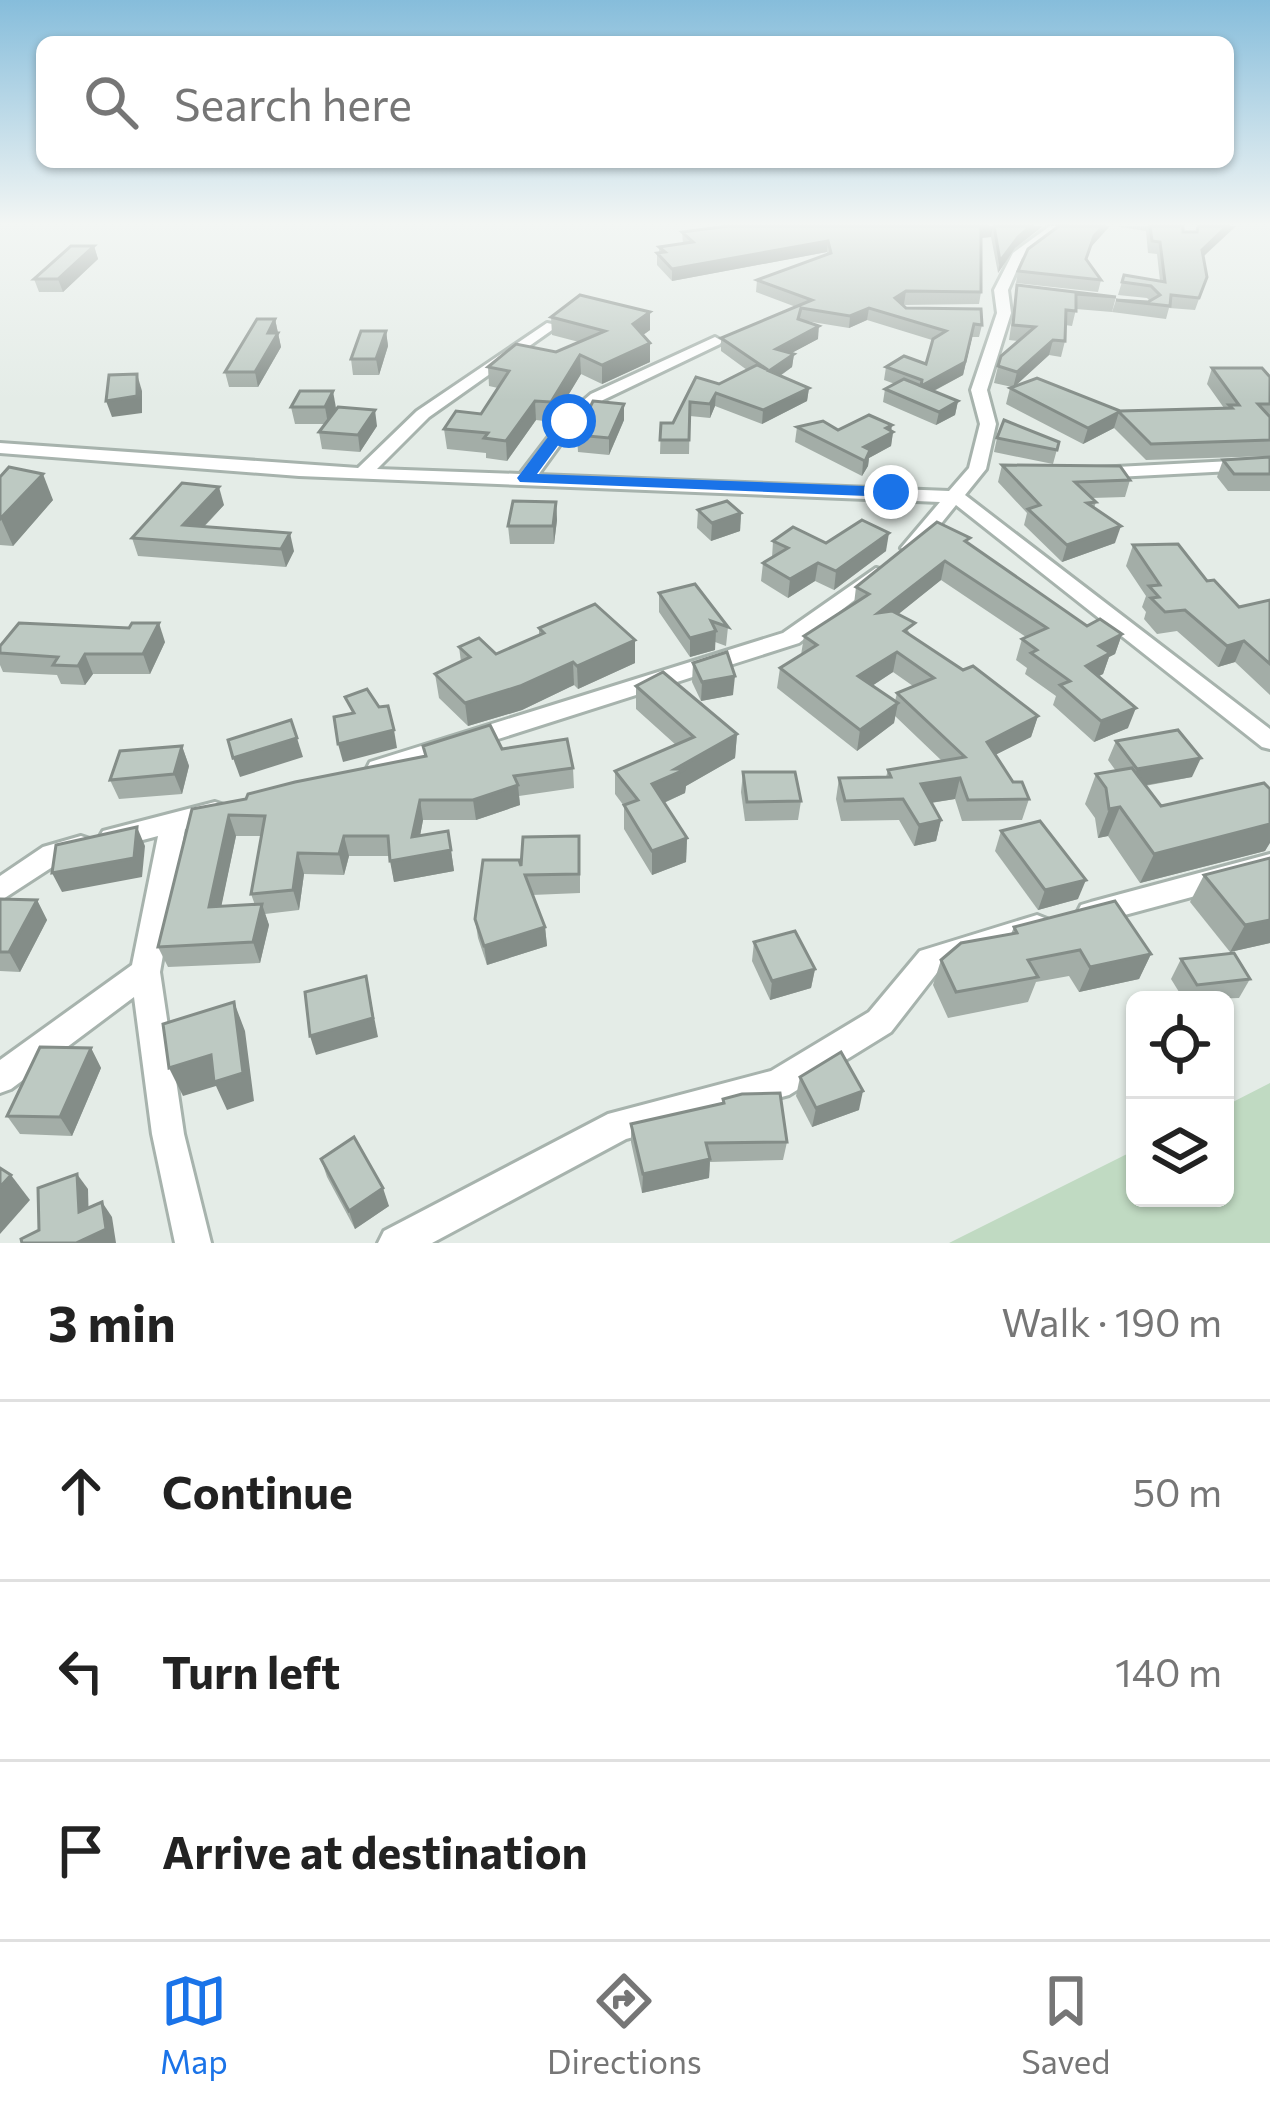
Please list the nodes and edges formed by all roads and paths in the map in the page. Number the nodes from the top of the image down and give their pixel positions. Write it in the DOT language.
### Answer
graph roads {
  1 [pos="1004,284"];
  2 [pos="1001,290"];
  3 [pos="1020,291"];
  4 [pos="984,313"];
  5 [pos="1004,313"];
  6 [pos="547,327"];
  7 [pos="715,341"];
  8 [pos="0,448"];
  9 [pos="1270,464"];
  10 [pos="363,473"];
  11 [pos="1077,475"];
  12 [pos="526,478"];
  13 [pos="957,497"];
  14 [pos="1270,741"];
  15 [pos="357,774"];
  16 [pos="243,804"];
  17 [pos="175,822"];
  18 [pos="1270,865"];
  19 [pos="0,890"];
  20 [pos="145,972"];
  21 [pos="0,1078"];
  22 [pos="193,1243"];
  23 [pos="396,1243"];
  1 -- 2 [label="street"];
  2 -- 3 [label="street"];
  2 -- 5 [label="street"];
  4 -- 5 [label="street"];
  5 -- 13 [label="street"];
  6 -- 10 [label="street"];
  7 -- 12 [label="street"];
  8 -- 10 [label="street"];
  9 -- 11 [label="street"];
  10 -- 12 [label="street"];
  12 -- 13 [label="street"];
  13 -- 14 [label="street"];
  13 -- 15 [label="street"];
  16 -- 17 [label="street"];
  17 -- 19 [label="street"];
  17 -- 20 [label="street"];
  18 -- 23 [label="street"];
  20 -- 21 [label="street"];
  20 -- 22 [label="street"];
}
